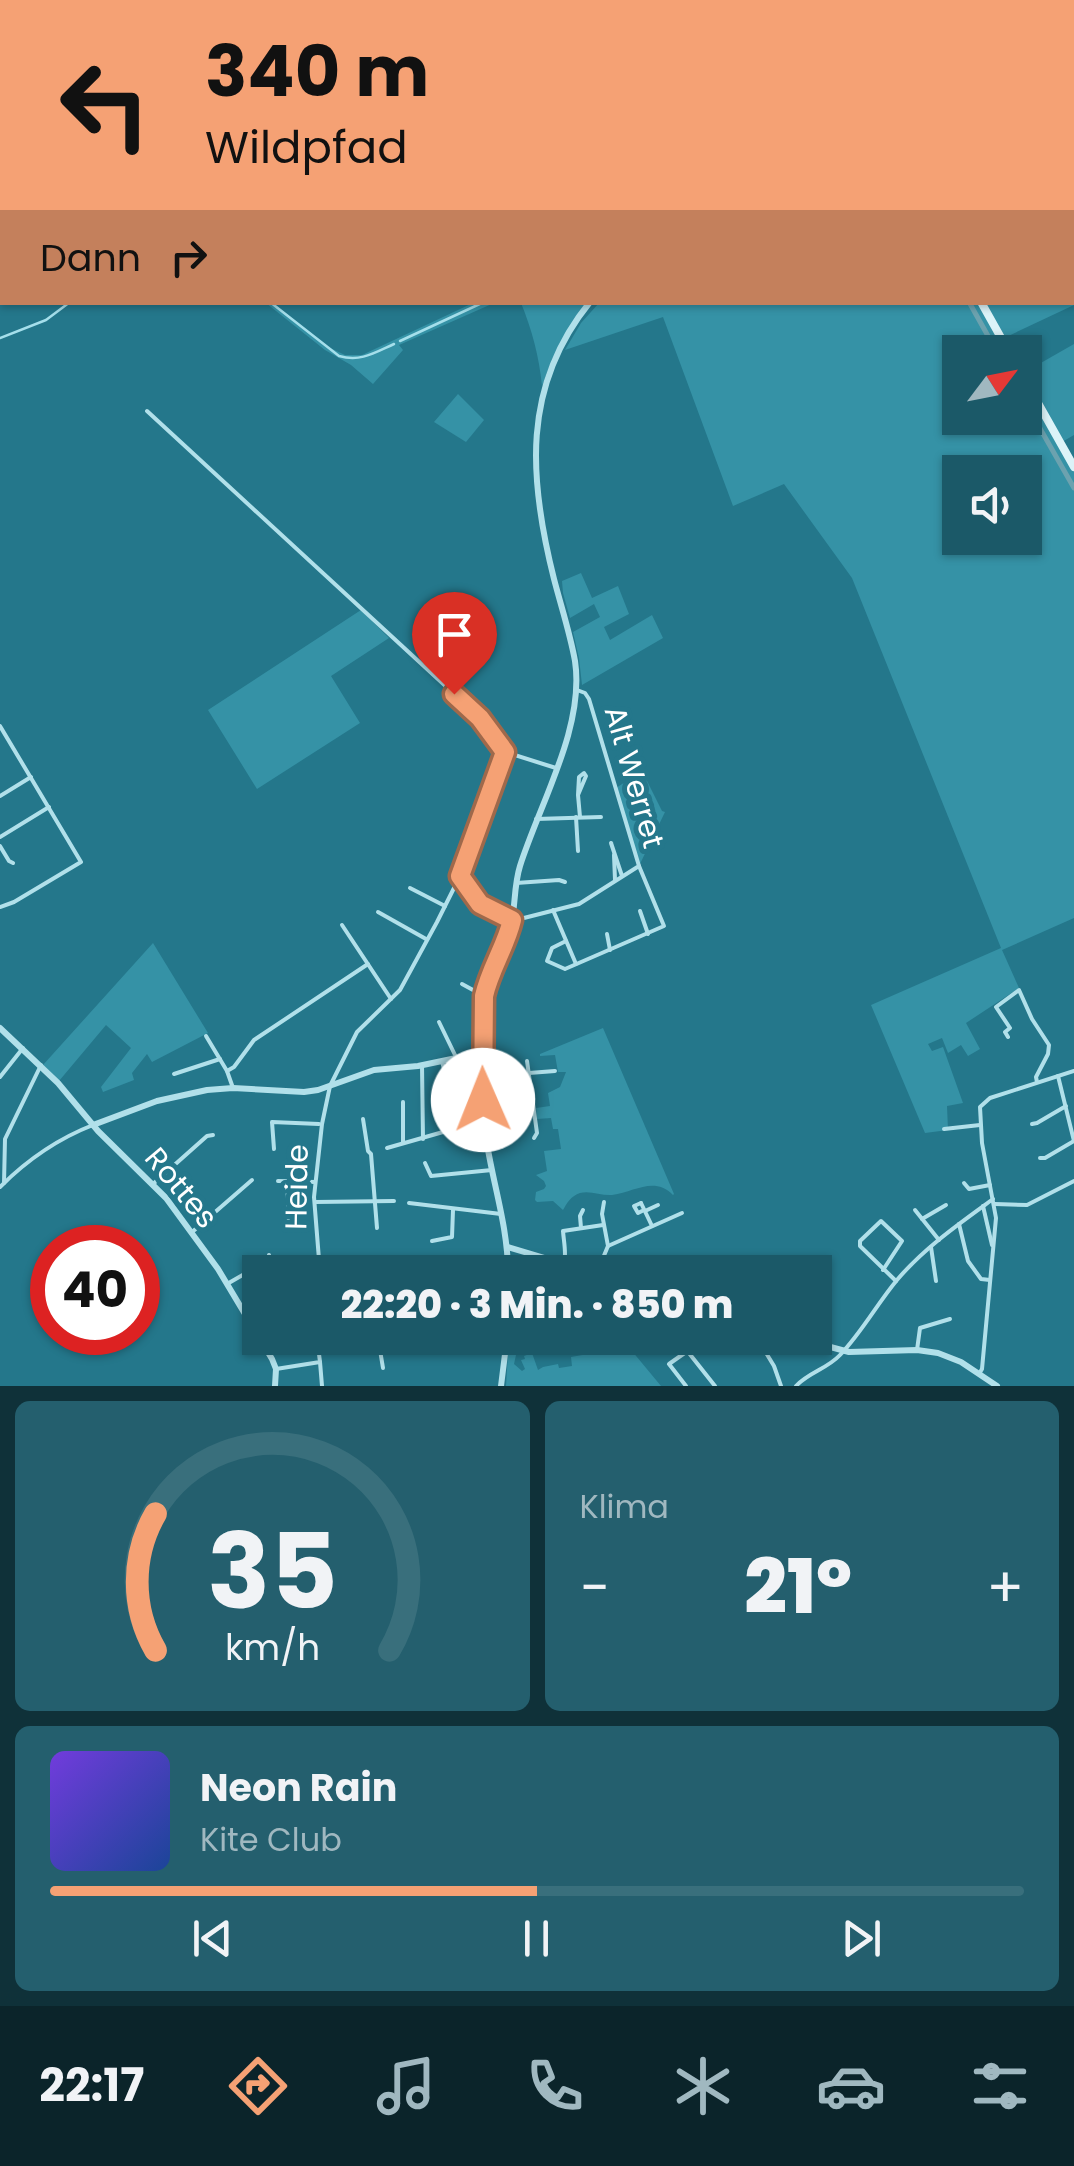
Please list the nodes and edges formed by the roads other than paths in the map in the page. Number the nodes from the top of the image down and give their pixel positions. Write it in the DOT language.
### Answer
graph roads {
  1 [pos="588,305"];
  2 [pos="983,305"];
  3 [pos="999,335"];
  4 [pos="1042,410"];
  5 [pos="147,411"];
  6 [pos="1074,466"];
  7 [pos="577,690"];
  8 [pos="0,726"];
  9 [pos="505,752"];
  10 [pos="556,768"];
  11 [pos="31,777"];
  12 [pos="578,795"];
  13 [pos="0,796"];
  14 [pos="49,808"];
  15 [pos="579,817"];
  16 [pos="601,817"];
  17 [pos="536,819"];
  18 [pos="0,837"];
  19 [pos="0,846"];
  20 [pos="578,851"];
  21 [pos="13,863"];
  22 [pos="639,866"];
  23 [pos="460,876"];
  24 [pos="622,876"];
  25 [pos="616,880"];
  26 [pos="566,882"];
  27 [pos="516,883"];
  28 [pos="410,888"];
  29 [pos="0,906"];
  30 [pos="445,906"];
  31 [pos="553,910"];
  32 [pos="640,911"];
  33 [pos="378,912"];
  34 [pos="512,920"];
  35 [pos="342,925"];
  36 [pos="606,934"];
  37 [pos="648,934"];
  38 [pos="427,939"];
  39 [pos="566,941"];
  40 [pos="610,950"];
  41 [pos="368,964"];
  42 [pos="576,964"];
  43 [pos="462,984"];
  44 [pos="484,996"];
  45 [pos="391,1000"];
  46 [pos="439,1022"];
  47 [pos="0,1028"];
  48 [pos="206,1036"];
  49 [pos="1008,1037"];
  50 [pos="23,1048"];
  51 [pos="482,1055"];
  52 [pos="220,1058"];
  53 [pos="449,1059"];
  54 [pos="527,1061"];
  55 [pos="41,1066"];
  56 [pos="422,1066"];
  57 [pos="339,1069"];
  58 [pos="228,1071"];
  59 [pos="555,1071"];
  60 [pos="1074,1071"];
  61 [pos="529,1072"];
  62 [pos="174,1074"];
  63 [pos="1058,1076"];
  64 [pos="0,1077"];
  65 [pos="348,1078"];
  66 [pos="1037,1082"];
  67 [pos="330,1086"];
  68 [pos="233,1088"];
  69 [pos="311,1092"];
  70 [pos="448,1095"];
  71 [pos="437,1096"];
  72 [pos="403,1102"];
  73 [pos="326,1103"];
  74 [pos="1074,1108"];
  75 [pos="1066,1109"];
  76 [pos="534,1114"];
  77 [pos="364,1119"];
  78 [pos="484,1120"];
  79 [pos="92,1124"];
  80 [pos="322,1124"];
  81 [pos="1032,1124"];
  82 [pos="980,1126"];
  83 [pos="944,1129"];
  84 [pos="214,1135"];
  85 [pos="422,1138"];
  86 [pos="534,1138"];
  87 [pos="1074,1141"];
  88 [pos="403,1143"];
  89 [pos="388,1148"];
  90 [pos="274,1149"];
  91 [pos="1040,1158"];
  92 [pos="425,1163"];
  93 [pos="492,1170"];
  94 [pos="252,1180"];
  95 [pos="278,1181"];
  96 [pos="287,1181"];
  97 [pos="1074,1181"];
  98 [pos="316,1182"];
  99 [pos="964,1183"];
  100 [pos="153,1184"];
  101 [pos="990,1184"];
  102 [pos="2,1185"];
  103 [pos="994,1201"];
  104 [pos="314,1202"];
  105 [pos="374,1202"];
  106 [pos="394,1202"];
  107 [pos="604,1202"];
  108 [pos="409,1203"];
  109 [pos="658,1205"];
  110 [pos="946,1205"];
  111 [pos="983,1206"];
  112 [pos="453,1210"];
  113 [pos="583,1210"];
  114 [pos="915,1210"];
  115 [pos="682,1213"];
  116 [pos="501,1214"];
  117 [pos="922,1220"];
  118 [pos="290,1222"];
  119 [pos="604,1224"];
  120 [pos="959,1224"];
  121 [pos="652,1226"];
  122 [pos="377,1228"];
  123 [pos="581,1228"];
  124 [pos="191,1233"];
  125 [pos="939,1240"];
  126 [pos="432,1241"];
  127 [pos="608,1246"];
  128 [pos="507,1247"];
  129 [pos="931,1247"];
  130 [pos="994,1250"];
  131 [pos="319,1255"];
  132 [pos="507,1255"];
  133 [pos="533,1255"];
  134 [pos="564,1255"];
  135 [pos="604,1255"];
  136 [pos="883,1270"];
  137 [pos="242,1275"];
  138 [pos="990,1280"];
  139 [pos="896,1281"];
  140 [pos="936,1282"];
  141 [pos="227,1284"];
  142 [pos="242,1309"];
  143 [pos="950,1319"];
  144 [pos="832,1348"];
  145 [pos="917,1350"];
  146 [pos="844,1351"];
  147 [pos="268,1355"];
  148 [pos="319,1355"];
  149 [pos="381,1355"];
  150 [pos="505,1355"];
  151 [pos="681,1355"];
  152 [pos="692,1355"];
  153 [pos="767,1355"];
  154 [pos="320,1362"];
  155 [pos="384,1368"];
  156 [pos="276,1369"];
  157 [pos="980,1374"];
  158 [pos="274,1384"];
  159 [pos="713,1384"];
  160 [pos="322,1386"];
  161 [pos="501,1386"];
  162 [pos="686,1386"];
  163 [pos="705,1386"];
  164 [pos="781,1386"];
  165 [pos="796,1386"];
  166 [pos="997,1386"];
  1 -- 7 [label="street"];
  2 -- 3 [label="main road"];
  4 -- 6 [label="main road"];
  5 -- 9 [label="street"];
  7 -- 10 [label="street"];
  7 -- 22 [label="street, Alt Werret"];
  8 -- 11 [label="street"];
  9 -- 10 [label="street"];
  9 -- 23 [label="street, Heide"];
  10 -- 17 [label="street"];
  11 -- 13 [label="street"];
  11 -- 14 [label="street"];
  12 -- 15 [label="street"];
  14 -- 18 [label="street"];
  14 -- 29 [label="street"];
  15 -- 16 [label="street"];
  15 -- 17 [label="street"];
  15 -- 20 [label="street"];
  17 -- 27 [label="street"];
  19 -- 21 [label="street"];
  22 -- 24 [label="street, Alt Werret"];
  22 -- 37 [label="street"];
  23 -- 30 [label="street, Heide"];
  23 -- 34 [label="street"];
  24 -- 25 [label="street, Alt Werret"];
  24 -- 25 [label="street, Alt Werret"];
  25 -- 31 [label="street, Alt Werret"];
  26 -- 27 [label="street"];
  27 -- 34 [label="street"];
  28 -- 30 [label="street"];
  30 -- 38 [label="street, Heide"];
  31 -- 34 [label="street, Alt Werret"];
  31 -- 39 [label="street"];
  32 -- 37 [label="street"];
  33 -- 38 [label="street"];
  34 -- 44 [label="street"];
  35 -- 41 [label="street"];
  36 -- 40 [label="street"];
  37 -- 40 [label="street"];
  38 -- 45 [label="street, Heide"];
  39 -- 42 [label="street"];
  39 -- 42 [label="street"];
  40 -- 42 [label="street"];
  41 -- 45 [label="street"];
  41 -- 58 [label="street"];
  43 -- 44 [label="street"];
  44 -- 51 [label="street"];
  45 -- 57 [label="street, Heide"];
  46 -- 53 [label="street"];
  47 -- 50 [label="street, Rottes"];
  48 -- 52 [label="street"];
  49 -- 66 [label="street"];
  50 -- 55 [label="street, Rottes"];
  50 -- 64 [label="street"];
  51 -- 53 [label="street"];
  51 -- 78 [label="street"];
  52 -- 58 [label="street"];
  52 -- 62 [label="street"];
  53 -- 56 [label="street"];
  53 -- 70 [label="street"];
  54 -- 61 [label="street"];
  55 -- 79 [label="street, Rottes"];
  55 -- 102 [label="street"];
  56 -- 65 [label="street"];
  56 -- 85 [label="street"];
  57 -- 65 [label="street"];
  57 -- 67 [label="street, Heide"];
  58 -- 68 [label="street"];
  59 -- 61 [label="street"];
  60 -- 63 [label="street"];
  61 -- 76 [label="street"];
  63 -- 66 [label="street"];
  63 -- 75 [label="street"];
  65 -- 67 [label="street"];
  66 -- 82 [label="street"];
  67 -- 69 [label="street"];
  67 -- 73 [label="street, Heide"];
  68 -- 69 [label="street"];
  68 -- 79 [label="street"];
  69 -- 73 [label="street, Heide"];
  70 -- 71 [label="street"];
  70 -- 85 [label="street"];
  72 -- 88 [label="street"];
  73 -- 80 [label="street, Heide"];
  74 -- 75 [label="street"];
  75 -- 81 [label="street"];
  75 -- 87 [label="street"];
  76 -- 78 [label="street"];
  76 -- 86 [label="street"];
  77 -- 105 [label="street"];
  78 -- 93 [label="street"];
  79 -- 100 [label="street, Rottes"];
  79 -- 102 [label="street"];
  80 -- 90 [label="street"];
  80 -- 98 [label="street, Heide"];
  82 -- 83 [label="street"];
  82 -- 101 [label="street"];
  84 -- 100 [label="street"];
  85 -- 88 [label="street"];
  87 -- 91 [label="street"];
  88 -- 89 [label="street"];
  92 -- 93 [label="street"];
  93 -- 116 [label="street"];
  94 -- 124 [label="street"];
  95 -- 96 [label="street"];
  96 -- 98 [label="street"];
  96 -- 118 [label="street"];
  97 -- 103 [label="street"];
  98 -- 104 [label="street, Heide"];
  99 -- 101 [label="street"];
  100 -- 124 [label="street, Rottes"];
  101 -- 103 [label="street"];
  103 -- 111 [label="street"];
  103 -- 130 [label="street"];
  104 -- 105 [label="street"];
  104 -- 131 [label="street, Heide"];
  105 -- 106 [label="street"];
  105 -- 122 [label="street"];
  107 -- 119 [label="street"];
  108 -- 112 [label="street"];
  109 -- 121 [label="street"];
  110 -- 117 [label="street"];
  111 -- 120 [label="street"];
  111 -- 130 [label="street"];
  112 -- 116 [label="street"];
  112 -- 126 [label="street"];
  113 -- 123 [label="street"];
  114 -- 117 [label="street"];
  115 -- 121 [label="street"];
  116 -- 128 [label="street"];
  117 -- 125 [label="street"];
  119 -- 123 [label="street"];
  119 -- 127 [label="street"];
  120 -- 125 [label="street"];
  120 -- 138 [label="street"];
  121 -- 127 [label="street"];
  123 -- 134 [label="street"];
  124 -- 141 [label="street, Rottes"];
  125 -- 129 [label="street"];
  127 -- 135 [label="street"];
  128 -- 132 [label="street"];
  128 -- 133 [label="street"];
  129 -- 139 [label="street"];
  129 -- 140 [label="street"];
  130 -- 138 [label="street"];
  136 -- 136 [label="street"];
  136 -- 139 [label="street"];
  137 -- 141 [label="street"];
  138 -- 157 [label="street"];
  139 -- 146 [label="street"];
  141 -- 142 [label="street, Rottes"];
  143 -- 145 [label="street"];
  144 -- 146 [label="street"];
  145 -- 146 [label="street"];
  145 -- 157 [label="street"];
  146 -- 165 [label="street"];
  147 -- 156 [label="street, Rottes"];
  148 -- 154 [label="street"];
  149 -- 155 [label="street"];
  150 -- 161 [label="street"];
  151 -- 162 [label="street"];
  152 -- 159 [label="street"];
  153 -- 164 [label="street"];
  154 -- 156 [label="street"];
  154 -- 160 [label="street"];
  156 -- 158 [label="street, Rottes"];
  157 -- 166 [label="street"];
  159 -- 163 [label="street"];
}
